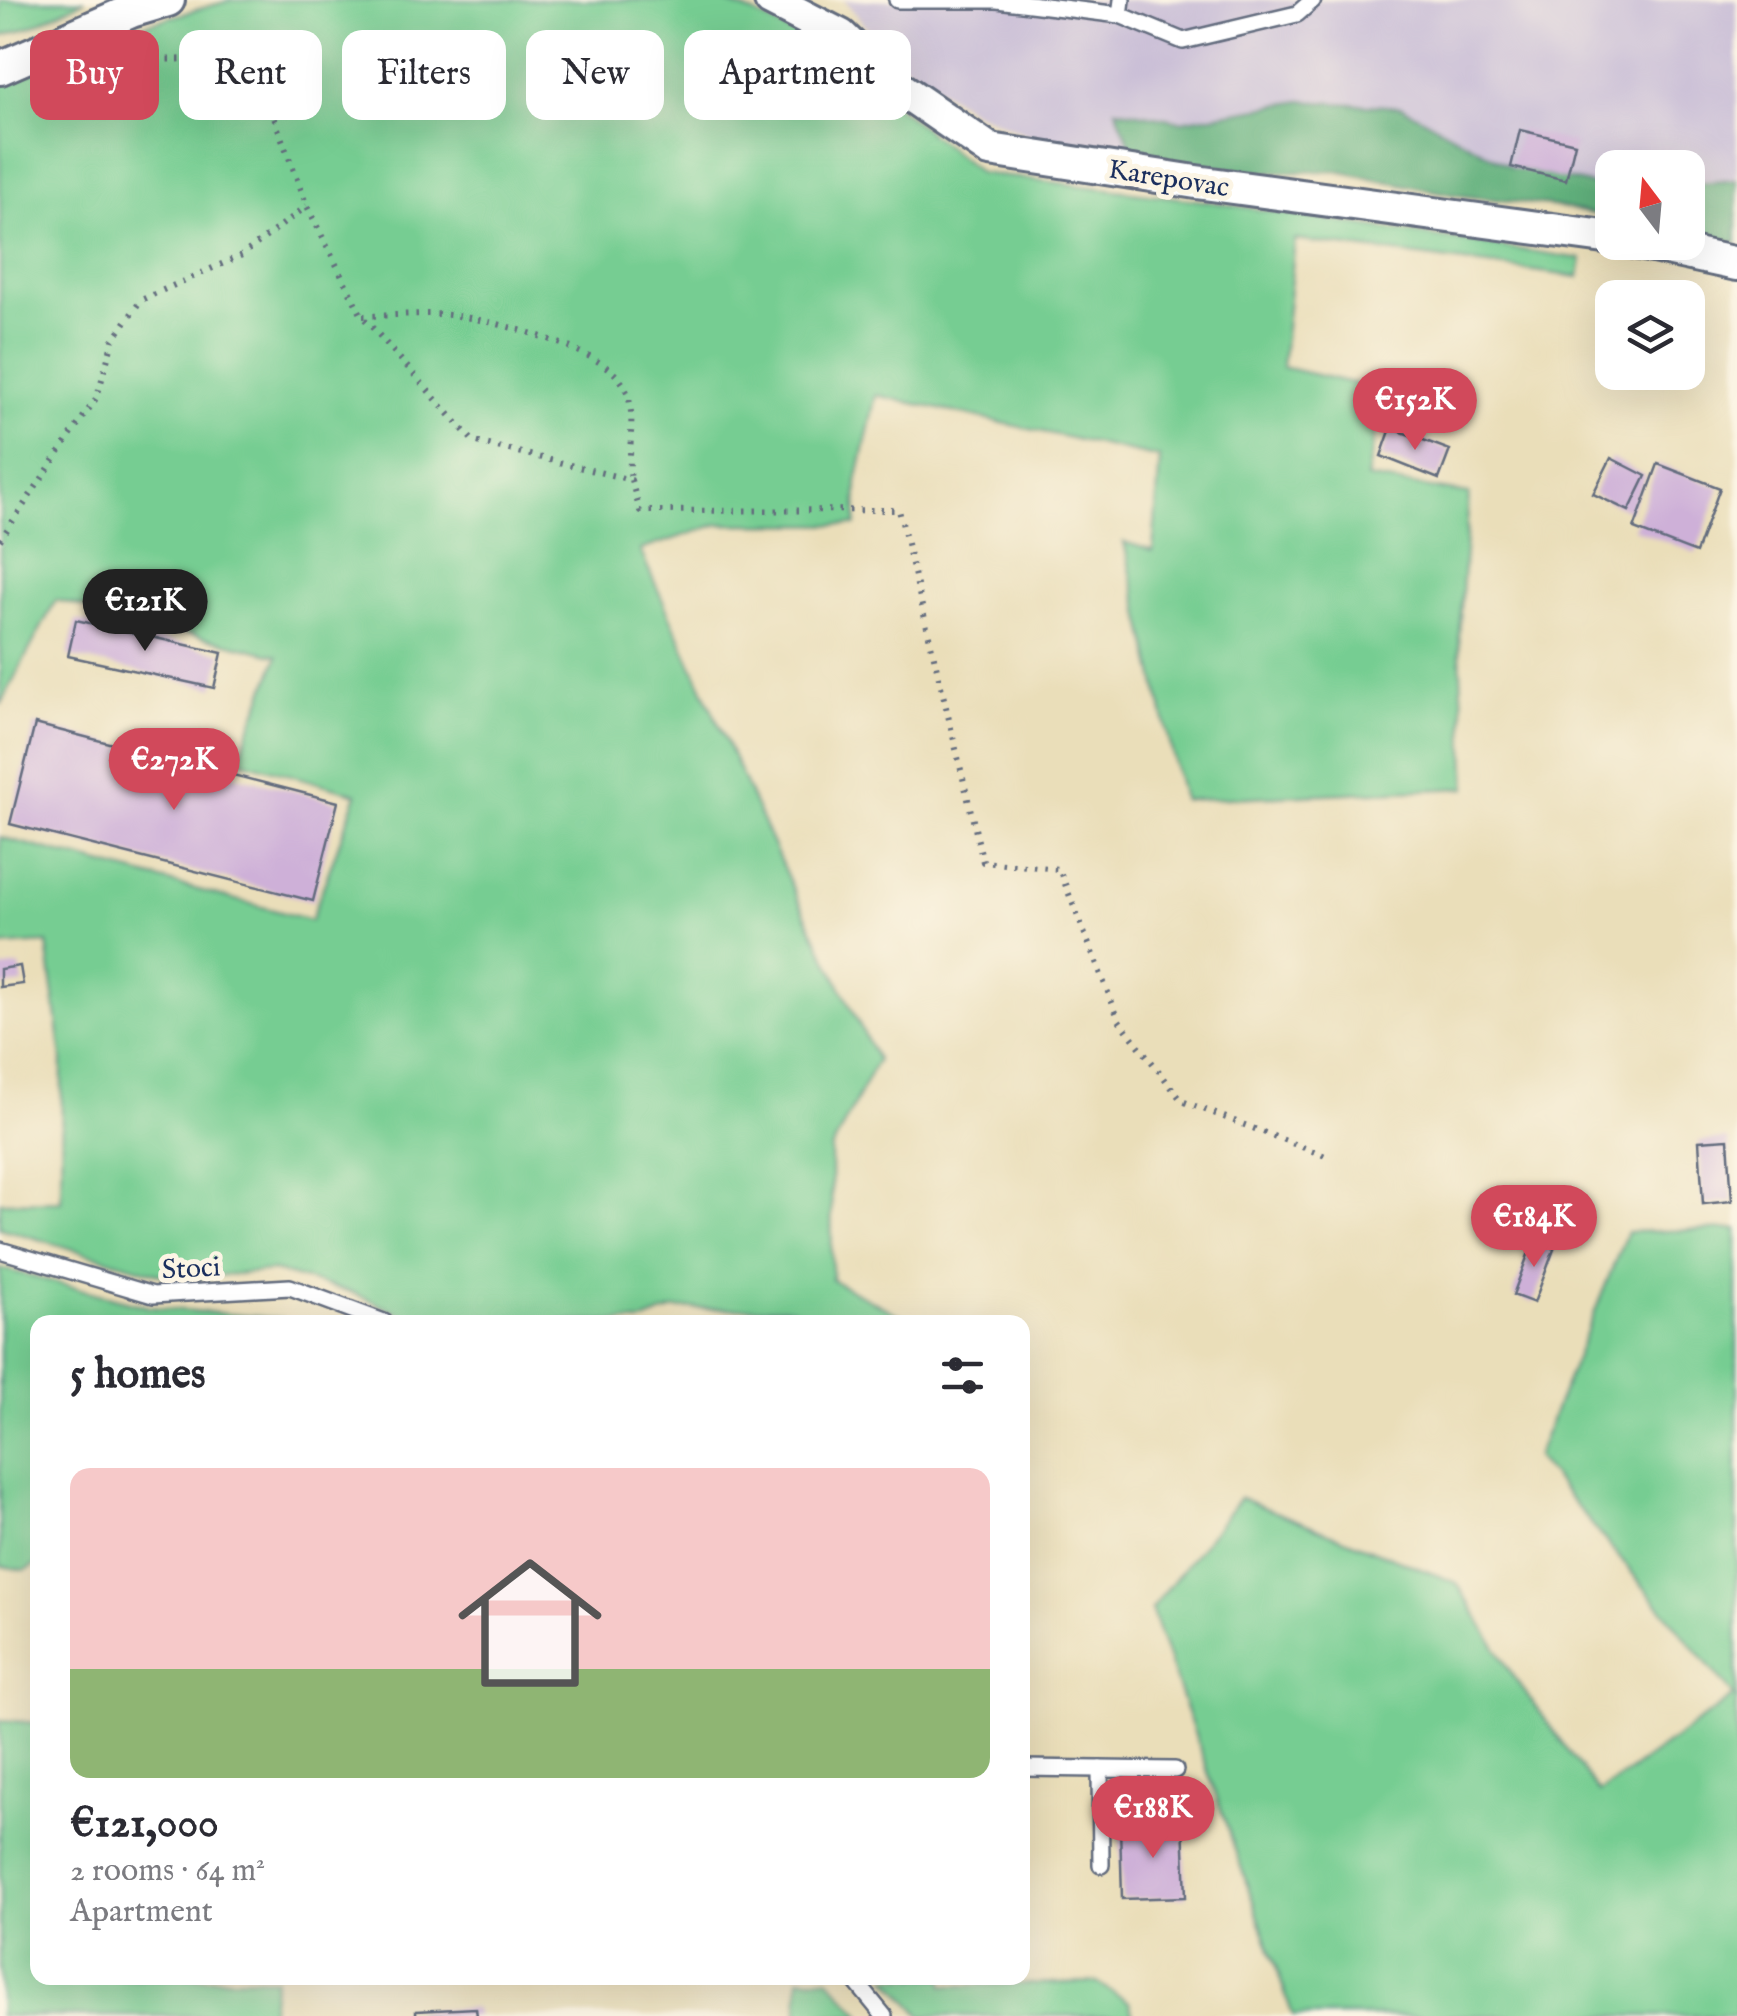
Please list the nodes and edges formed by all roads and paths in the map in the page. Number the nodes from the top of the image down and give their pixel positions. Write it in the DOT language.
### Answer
graph roads {
  1 [pos="168,0"];
  2 [pos="771,0"];
  3 [pos="897,0"];
  4 [pos="1313,0"];
  5 [pos="131,6"];
  6 [pos="1121,8"];
  7 [pos="159,60"];
  8 [pos="0,68"];
  9 [pos="306,206"];
  10 [pos="1595,236"];
  11 [pos="1705,257"];
  12 [pos="1737,264"];
  13 [pos="362,316"];
  14 [pos="631,480"];
  15 [pos="0,540"];
  16 [pos="1328,1157"];
  17 [pos="0,1250"];
  18 [pos="366,1315"];
  19 [pos="1030,1768"];
  20 [pos="1100,1769"];
  21 [pos="1175,1770"];
  22 [pos="1101,1864"];
  23 [pos="859,1985"];
  24 [pos="884,2016"];
  1 -- 5 [label="street"];
  2 -- 10 [label="street, Karepovac"];
  3 -- 6 [label="lane"];
  4 -- 6 [label="lane"];
  5 -- 8 [label="street"];
  7 -- 9 [label="path"];
  9 -- 13 [label="path"];
  9 -- 15 [label="path"];
  11 -- 12 [label="street"];
  13 -- 14 [label="path"];
  13 -- 14 [label="path"];
  14 -- 16 [label="path"];
  17 -- 18 [label="lane, Stoci"];
  19 -- 20 [label="lane"];
  20 -- 21 [label="lane"];
  20 -- 22 [label="lane"];
  23 -- 24 [label="lane"];
}
